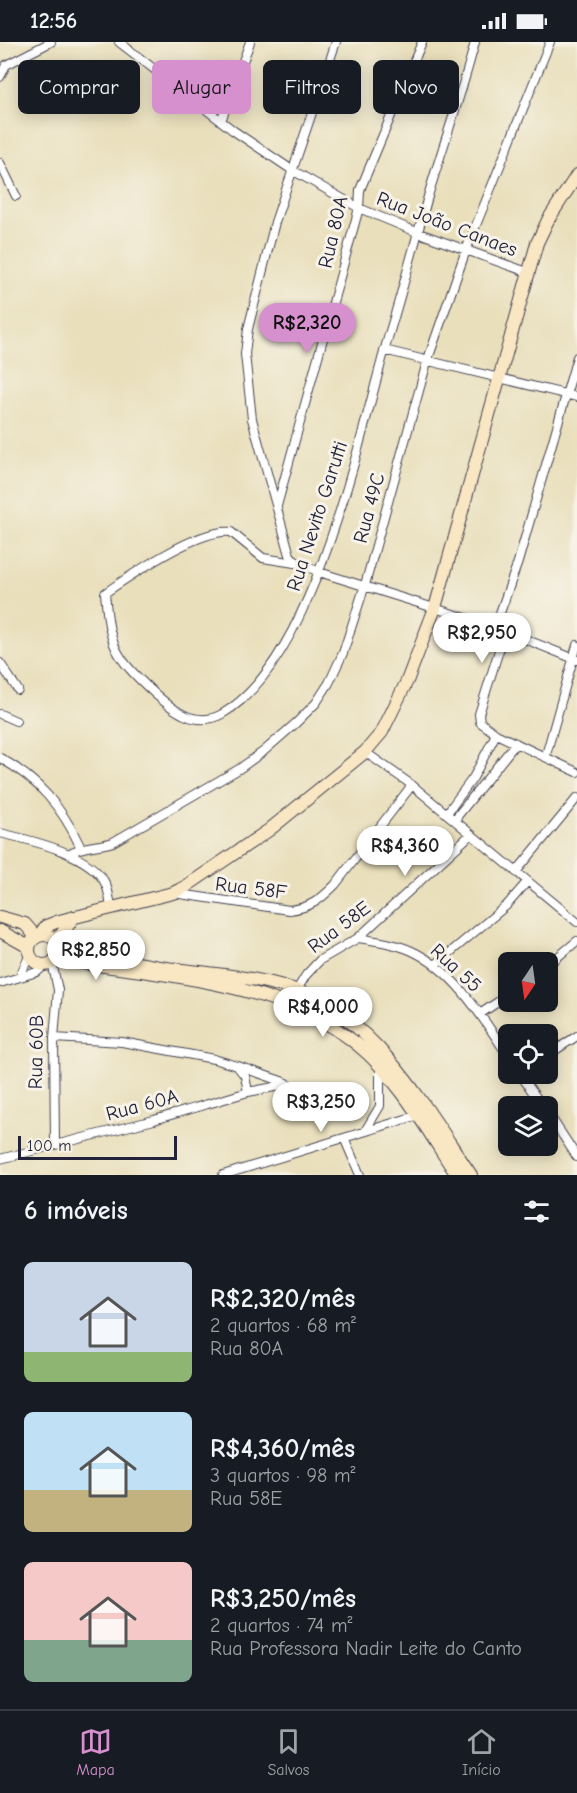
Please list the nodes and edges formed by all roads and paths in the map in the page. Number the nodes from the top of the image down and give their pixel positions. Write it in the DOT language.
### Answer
graph roads {
  1 [pos="51,42"];
  2 [pos="119,42"];
  3 [pos="250,42"];
  4 [pos="336,42"];
  5 [pos="422,42"];
  6 [pos="475,42"];
  7 [pos="550,42"];
  8 [pos="3,65"];
  9 [pos="0,77"];
  10 [pos="221,121"];
  11 [pos="0,163"];
  12 [pos="292,170"];
  13 [pos="577,175"];
  14 [pos="16,196"];
  15 [pos="359,208"];
  16 [pos="419,233"];
  17 [pos="465,250"];
  18 [pos="527,272"];
  19 [pos="384,350"];
  20 [pos="577,357"];
  21 [pos="427,362"];
  22 [pos="499,378"];
  23 [pos="566,395"];
  24 [pos="577,398"];
  25 [pos="277,506"];
  26 [pos="301,564"];
  27 [pos="319,572"];
  28 [pos="365,585"];
  29 [pos="435,608"];
  30 [pos="495,627"];
  31 [pos="505,631"];
  32 [pos="577,645"];
  33 [pos="575,659"];
  34 [pos="0,663"];
  35 [pos="18,690"];
  36 [pos="0,714"];
  37 [pos="16,721"];
  38 [pos="496,734"];
  39 [pos="516,743"];
  40 [pos="365,752"];
  41 [pos="546,755"];
  42 [pos="0,758"];
  43 [pos="577,772"];
  44 [pos="412,785"];
  45 [pos="577,798"];
  46 [pos="447,813"];
  47 [pos="455,819"];
  48 [pos="0,833"];
  49 [pos="470,836"];
  50 [pos="80,846"];
  51 [pos="68,854"];
  52 [pos="516,872"];
  53 [pos="527,882"];
  54 [pos="173,893"];
  55 [pos="111,908"];
  56 [pos="0,917"];
  57 [pos="74,917"];
  58 [pos="577,922"];
  59 [pos="0,931"];
  60 [pos="358,938"];
  61 [pos="577,941"];
  62 [pos="56,943"];
  63 [pos="34,944"];
  64 [pos="558,957"];
  65 [pos="51,962"];
  66 [pos="435,965"];
  67 [pos="20,976"];
  68 [pos="0,983"];
  69 [pos="295,991"];
  70 [pos="498,1002"];
  71 [pos="289,1003"];
  72 [pos="480,1014"];
  73 [pos="577,1036"];
  74 [pos="54,1038"];
  75 [pos="498,1041"];
  76 [pos="558,1048"];
  77 [pos="237,1066"];
  78 [pos="380,1067"];
  79 [pos="248,1087"];
  80 [pos="423,1114"];
  81 [pos="558,1125"];
  82 [pos="364,1132"];
  83 [pos="345,1140"];
  84 [pos="55,1144"];
  85 [pos="574,1144"];
  86 [pos="577,1157"];
  87 [pos="0,1159"];
  88 [pos="223,1175"];
  89 [pos="360,1175"];
  90 [pos="457,1175"];
  91 [pos="471,1175"];
  1 -- 8 [label="street"];
  2 -- 10 [label="street, Rua João Canaes"];
  3 -- 10 [label="street"];
  4 -- 12 [label="street"];
  5 -- 15 [label="street, Rua 80A"];
  6 -- 16 [label="street, Rua Nevito Garutti"];
  7 -- 17 [label="street, Rua 49C"];
  8 -- 9 [label="street"];
  10 -- 12 [label="street, Rua João Canaes"];
  11 -- 14 [label="street"];
  12 -- 15 [label="street, Rua João Canaes"];
  12 -- 25 [label="street"];
  13 -- 18 [label="street"];
  15 -- 16 [label="street, Rua João Canaes"];
  15 -- 25 [label="street, Rua 80A"];
  16 -- 17 [label="street, Rua João Canaes"];
  16 -- 19 [label="street, Rua Nevito Garutti"];
  17 -- 18 [label="street, Rua João Canaes"];
  17 -- 21 [label="street, Rua 49C"];
  18 -- 22 [label="street"];
  19 -- 21 [label="street"];
  19 -- 27 [label="street, Rua Nevito Garutti"];
  20 -- 23 [label="street"];
  21 -- 22 [label="street"];
  21 -- 28 [label="street, Rua 49C"];
  22 -- 23 [label="street"];
  22 -- 29 [label="street"];
  23 -- 24 [label="street"];
  23 -- 30 [label="street"];
  25 -- 26 [label="street"];
  26 -- 27 [label="street"];
  26 -- 27 [label="street, Rua Nevito Garutti"];
  27 -- 28 [label="street"];
  28 -- 29 [label="street"];
  28 -- 50 [label="street, Rua 49C"];
  29 -- 30 [label="street"];
  29 -- 40 [label="street"];
  30 -- 31 [label="street"];
  31 -- 33 [label="street"];
  31 -- 38 [label="street"];
  32 -- 33 [label="street"];
  33 -- 41 [label="street"];
  34 -- 35 [label="street"];
  36 -- 37 [label="street"];
  38 -- 39 [label="street"];
  38 -- 46 [label="street"];
  39 -- 41 [label="street"];
  39 -- 47 [label="street"];
  40 -- 44 [label="street"];
  40 -- 54 [label="street"];
  41 -- 43 [label="street"];
  42 -- 50 [label="street"];
  44 -- 46 [label="street"];
  44 -- 54 [label="street, Rua 58F"];
  45 -- 52 [label="street"];
  46 -- 47 [label="street"];
  47 -- 49 [label="street"];
  48 -- 51 [label="street"];
  49 -- 52 [label="street"];
  49 -- 60 [label="street, Rua 58E"];
  50 -- 51 [label="street, Rua 49C"];
  51 -- 55 [label="street"];
  52 -- 53 [label="street"];
  53 -- 58 [label="street"];
  53 -- 66 [label="street"];
  54 -- 55 [label="street"];
  55 -- 57 [label="street"];
  56 -- 63 [label="street"];
  57 -- 62 [label="street"];
  57 -- 63 [label="street"];
  59 -- 63 [label="street"];
  60 -- 66 [label="street, Rua 55"];
  60 -- 69 [label="street, Rua 58E"];
  61 -- 64 [label="street"];
  62 -- 63 [label="street"];
  62 -- 65 [label="street"];
  62 -- 69 [label="street"];
  63 -- 65 [label="street"];
  63 -- 67 [label="street"];
  65 -- 67 [label="street"];
  65 -- 71 [label="street"];
  65 -- 74 [label="street, Rua 60B"];
  66 -- 72 [label="street, Rua 55"];
  67 -- 68 [label="street"];
  69 -- 71 [label="street, Rua 58E"];
  69 -- 80 [label="street"];
  70 -- 72 [label="street"];
  71 -- 78 [label="street"];
  72 -- 75 [label="street, Rua 55"];
  73 -- 76 [label="street"];
  74 -- 77 [label="street"];
  74 -- 84 [label="street, Rua 60B"];
  77 -- 79 [label="street"];
  77 -- 79 [label="street, Rua 60A"];
  78 -- 80 [label="street"];
  78 -- 82 [label="street"];
  79 -- 84 [label="street, Rua 60A"];
  80 -- 82 [label="street"];
  80 -- 90 [label="street"];
  80 -- 91 [label="street"];
  81 -- 85 [label="street"];
  82 -- 83 [label="street"];
  83 -- 88 [label="street"];
  83 -- 89 [label="street"];
  84 -- 87 [label="street, Rua 60A"];
  85 -- 86 [label="street"];
}
